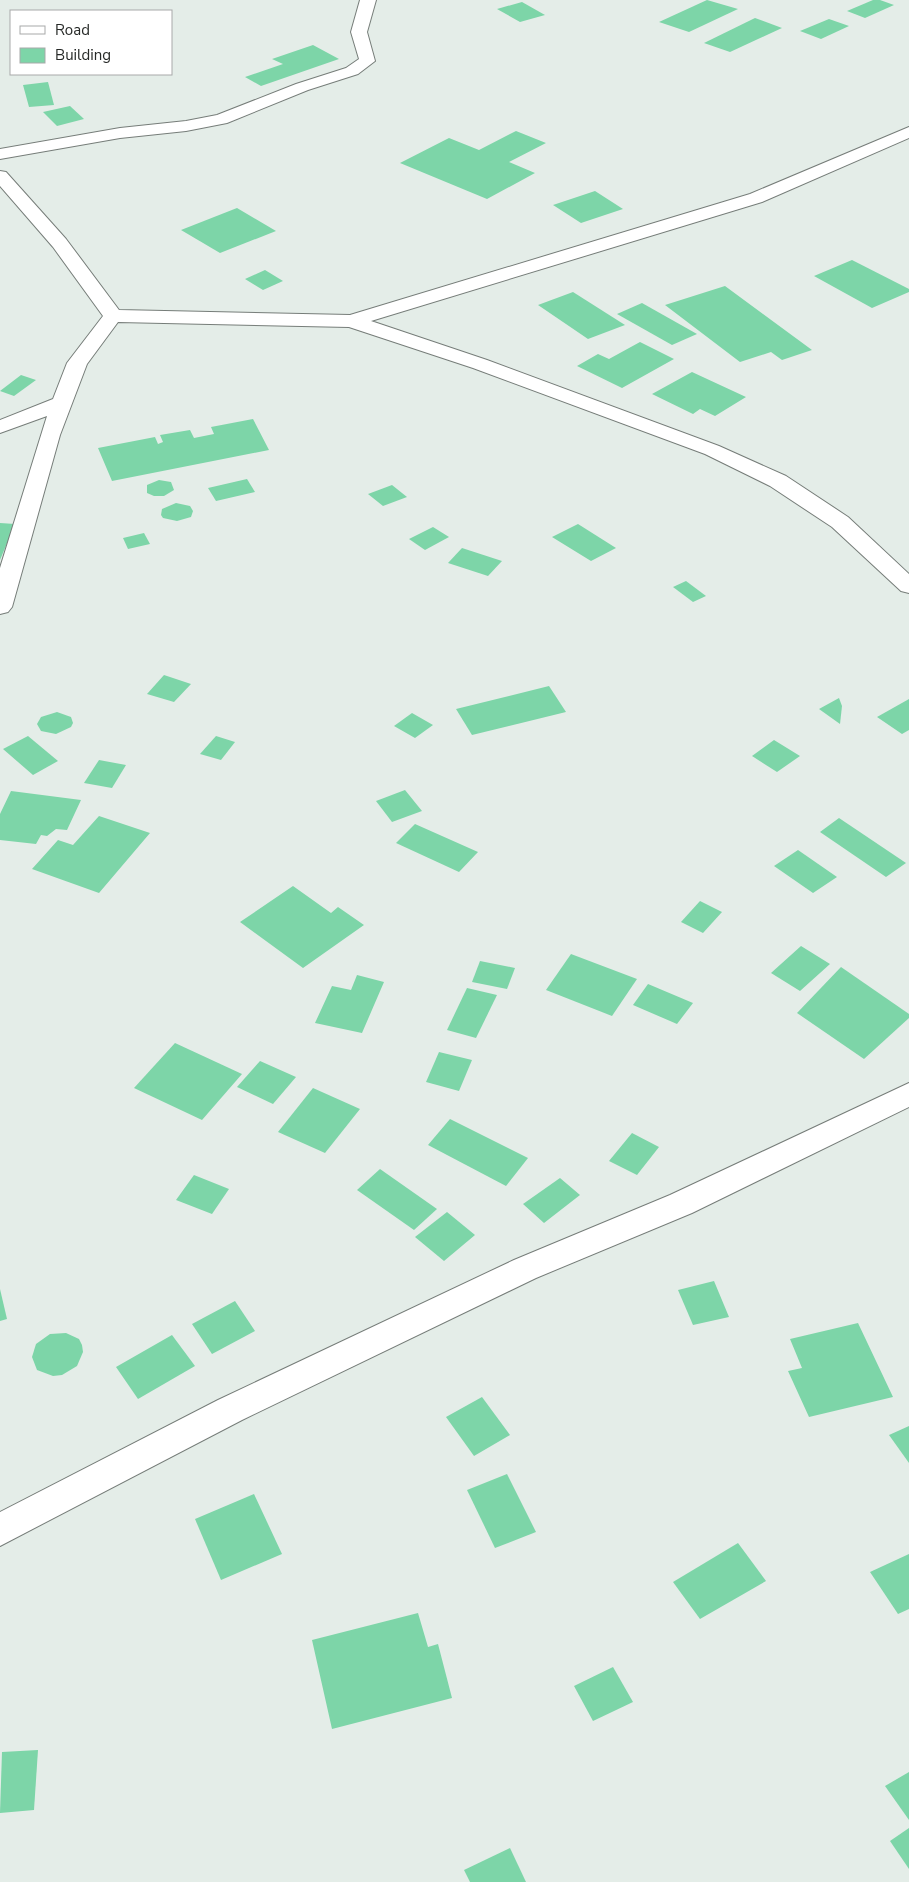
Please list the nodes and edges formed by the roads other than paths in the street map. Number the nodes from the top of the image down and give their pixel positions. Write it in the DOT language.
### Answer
graph roads {
  1 [pos="368,0"];
  2 [pos="909,132"];
  3 [pos="0,154"];
  4 [pos="0,176"];
  5 [pos="113,316"];
  6 [pos="351,321"];
  7 [pos="62,403"];
  8 [pos="0,427"];
  9 [pos="909,586"];
  10 [pos="0,607"];
  11 [pos="909,1094"];
  12 [pos="0,1530"];
  1 -- 3 [label="street"];
  2 -- 6 [label="street"];
  4 -- 5 [label="street"];
  5 -- 6 [label="street"];
  5 -- 7 [label="street"];
  6 -- 9 [label="street"];
  7 -- 8 [label="street"];
  7 -- 10 [label="street"];
  11 -- 12 [label="street"];
}
